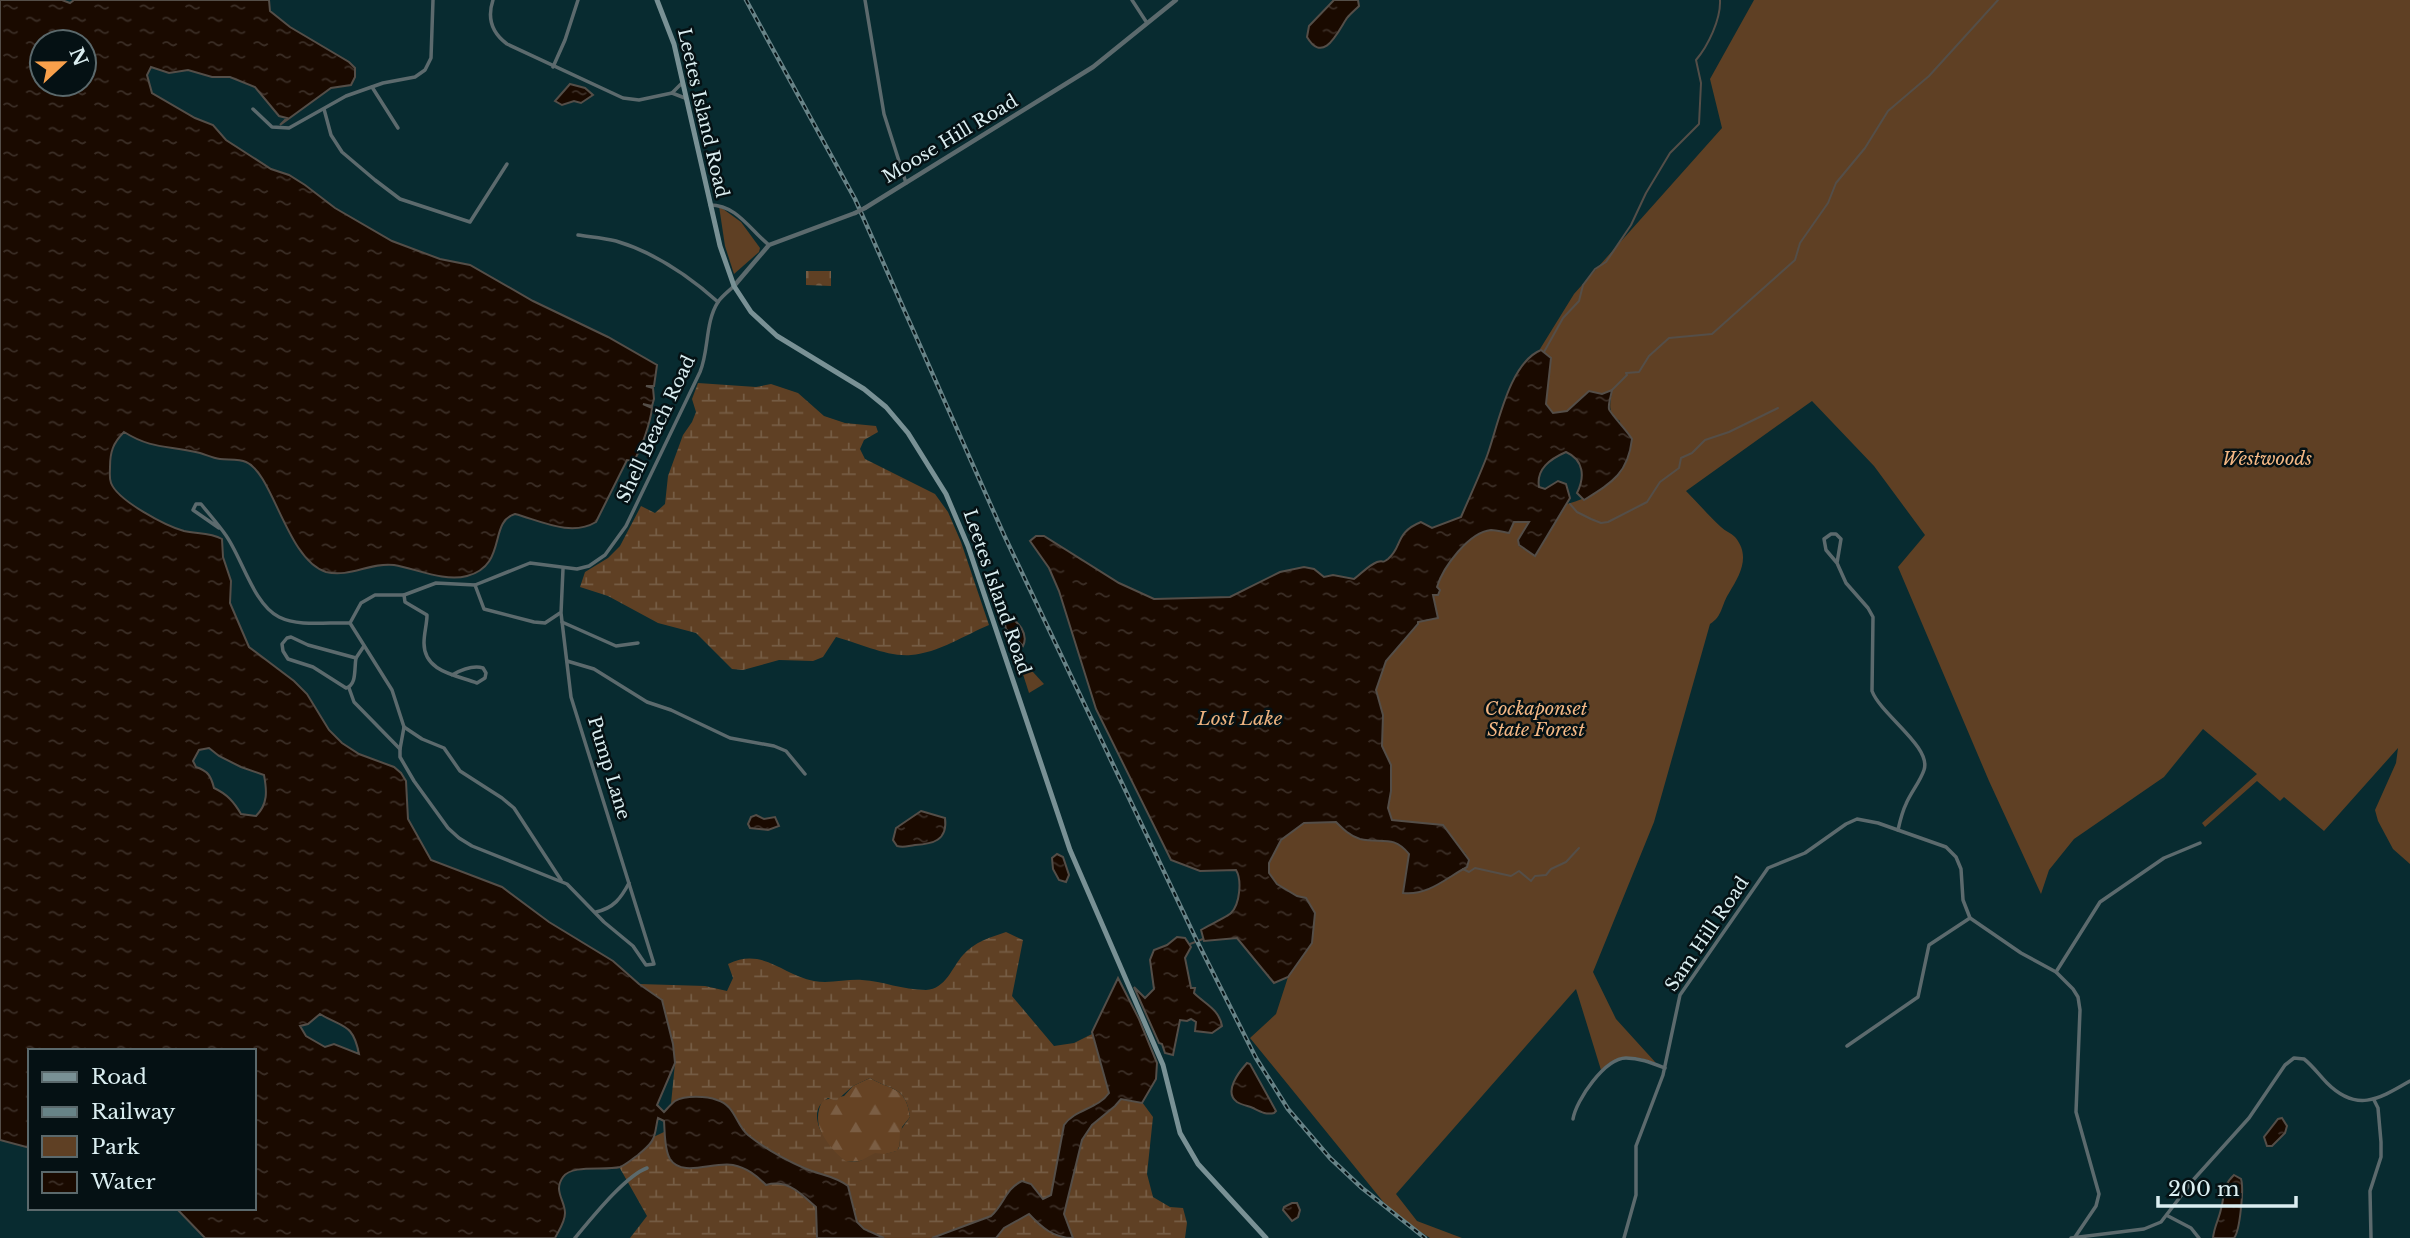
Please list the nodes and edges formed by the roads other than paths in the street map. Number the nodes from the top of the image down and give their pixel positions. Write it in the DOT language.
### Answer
graph roads {
  1 [pos="433,0"];
  2 [pos="493,0"];
  3 [pos="578,0"];
  4 [pos="657,0"];
  5 [pos="865,0"];
  6 [pos="1132,0"];
  7 [pos="1176,0"];
  8 [pos="1147,23"];
  9 [pos="553,67"];
  10 [pos="683,82"];
  11 [pos="372,87"];
  12 [pos="672,93"];
  13 [pos="686,99"];
  14 [pos="253,108"];
  15 [pos="324,109"];
  16 [pos="398,128"];
  17 [pos="507,164"];
  18 [pos="906,183"];
  19 [pos="710,205"];
  20 [pos="578,235"];
  21 [pos="768,245"];
  22 [pos="734,286"];
  23 [pos="718,302"];
  24 [pos="219,527"];
  25 [pos="1837,563"];
  26 [pos="563,569"];
  27 [pos="475,585"];
  28 [pos="404,595"];
  29 [pos="561,613"];
  30 [pos="562,622"];
  31 [pos="350,623"];
  32 [pos="638,643"];
  33 [pos="363,646"];
  34 [pos="356,658"];
  35 [pos="567,661"];
  36 [pos="452,675"];
  37 [pos="349,688"];
  38 [pos="404,727"];
  39 [pos="400,749"];
  40 [pos="805,774"];
  41 [pos="1898,830"];
  42 [pos="2200,843"];
  43 [pos="563,882"];
  44 [pos="629,882"];
  45 [pos="596,912"];
  46 [pos="1970,918"];
  47 [pos="2056,972"];
  48 [pos="1847,1046"];
  49 [pos="1665,1068"];
  50 [pos="2410,1081"];
  51 [pos="2374,1100"];
  52 [pos="1573,1119"];
  53 [pos="647,1168"];
  54 [pos="2168,1216"];
  55 [pos="575,1238"];
  56 [pos="1266,1238"];
  57 [pos="1623,1238"];
  58 [pos="2073,1238"];
  59 [pos="2199,1238"];
  60 [pos="2371,1238"];
  1 -- 11 [label="street"];
  2 -- 9 [label="street"];
  3 -- 9 [label="street"];
  4 -- 10 [label="main road, Leetes Island Road"];
  5 -- 18 [label="street"];
  6 -- 8 [label="street"];
  7 -- 8 [label="street, Moose Hill Road"];
  8 -- 18 [label="street, Moose Hill Road"];
  9 -- 12 [label="street"];
  10 -- 12 [label="street"];
  10 -- 13 [label="main road, Leetes Island Road"];
  11 -- 15 [label="street"];
  11 -- 16 [label="street"];
  12 -- 13 [label="street"];
  13 -- 19 [label="main road, Leetes Island Road"];
  14 -- 15 [label="street"];
  15 -- 17 [label="street"];
  18 -- 21 [label="street, Moose Hill Road, bridge"];
  19 -- 21 [label="street"];
  19 -- 22 [label="main road, Leetes Island Road"];
  20 -- 23 [label="street"];
  21 -- 22 [label="street"];
  22 -- 23 [label="street"];
  22 -- 56 [label="main road, Leetes Island Road"];
  23 -- 26 [label="street, Shell Beach Road"];
  24 -- 24 [label="street"];
  24 -- 31 [label="street"];
  25 -- 25 [label="street"];
  25 -- 41 [label="street"];
  26 -- 27 [label="street"];
  26 -- 29 [label="street, Pump Lane"];
  27 -- 28 [label="street"];
  27 -- 29 [label="street"];
  28 -- 31 [label="street"];
  28 -- 36 [label="street"];
  29 -- 30 [label="street, Pump Lane"];
  30 -- 32 [label="street"];
  30 -- 35 [label="street, Pump Lane"];
  31 -- 33 [label="street"];
  33 -- 34 [label="street"];
  33 -- 38 [label="street"];
  34 -- 37 [label="street"];
  34 -- 37 [label="street"];
  35 -- 40 [label="street"];
  35 -- 44 [label="street, Pump Lane"];
  36 -- 36 [label="street"];
  37 -- 39 [label="street"];
  38 -- 39 [label="street"];
  38 -- 43 [label="street"];
  39 -- 43 [label="street"];
  41 -- 46 [label="street, Sam Hill Road"];
  41 -- 49 [label="street, Sam Hill Road"];
  42 -- 47 [label="street"];
  43 -- 45 [label="street"];
  44 -- 45 [label="street"];
  44 -- 45 [label="street, Pump Lane"];
  46 -- 47 [label="street"];
  46 -- 48 [label="street"];
  47 -- 58 [label="street"];
  49 -- 52 [label="street"];
  49 -- 57 [label="street, Sam Hill Road"];
  50 -- 51 [label="street"];
  51 -- 54 [label="street"];
  51 -- 60 [label="street"];
  53 -- 55 [label="street"];
  54 -- 58 [label="street"];
  54 -- 59 [label="street"];
}
